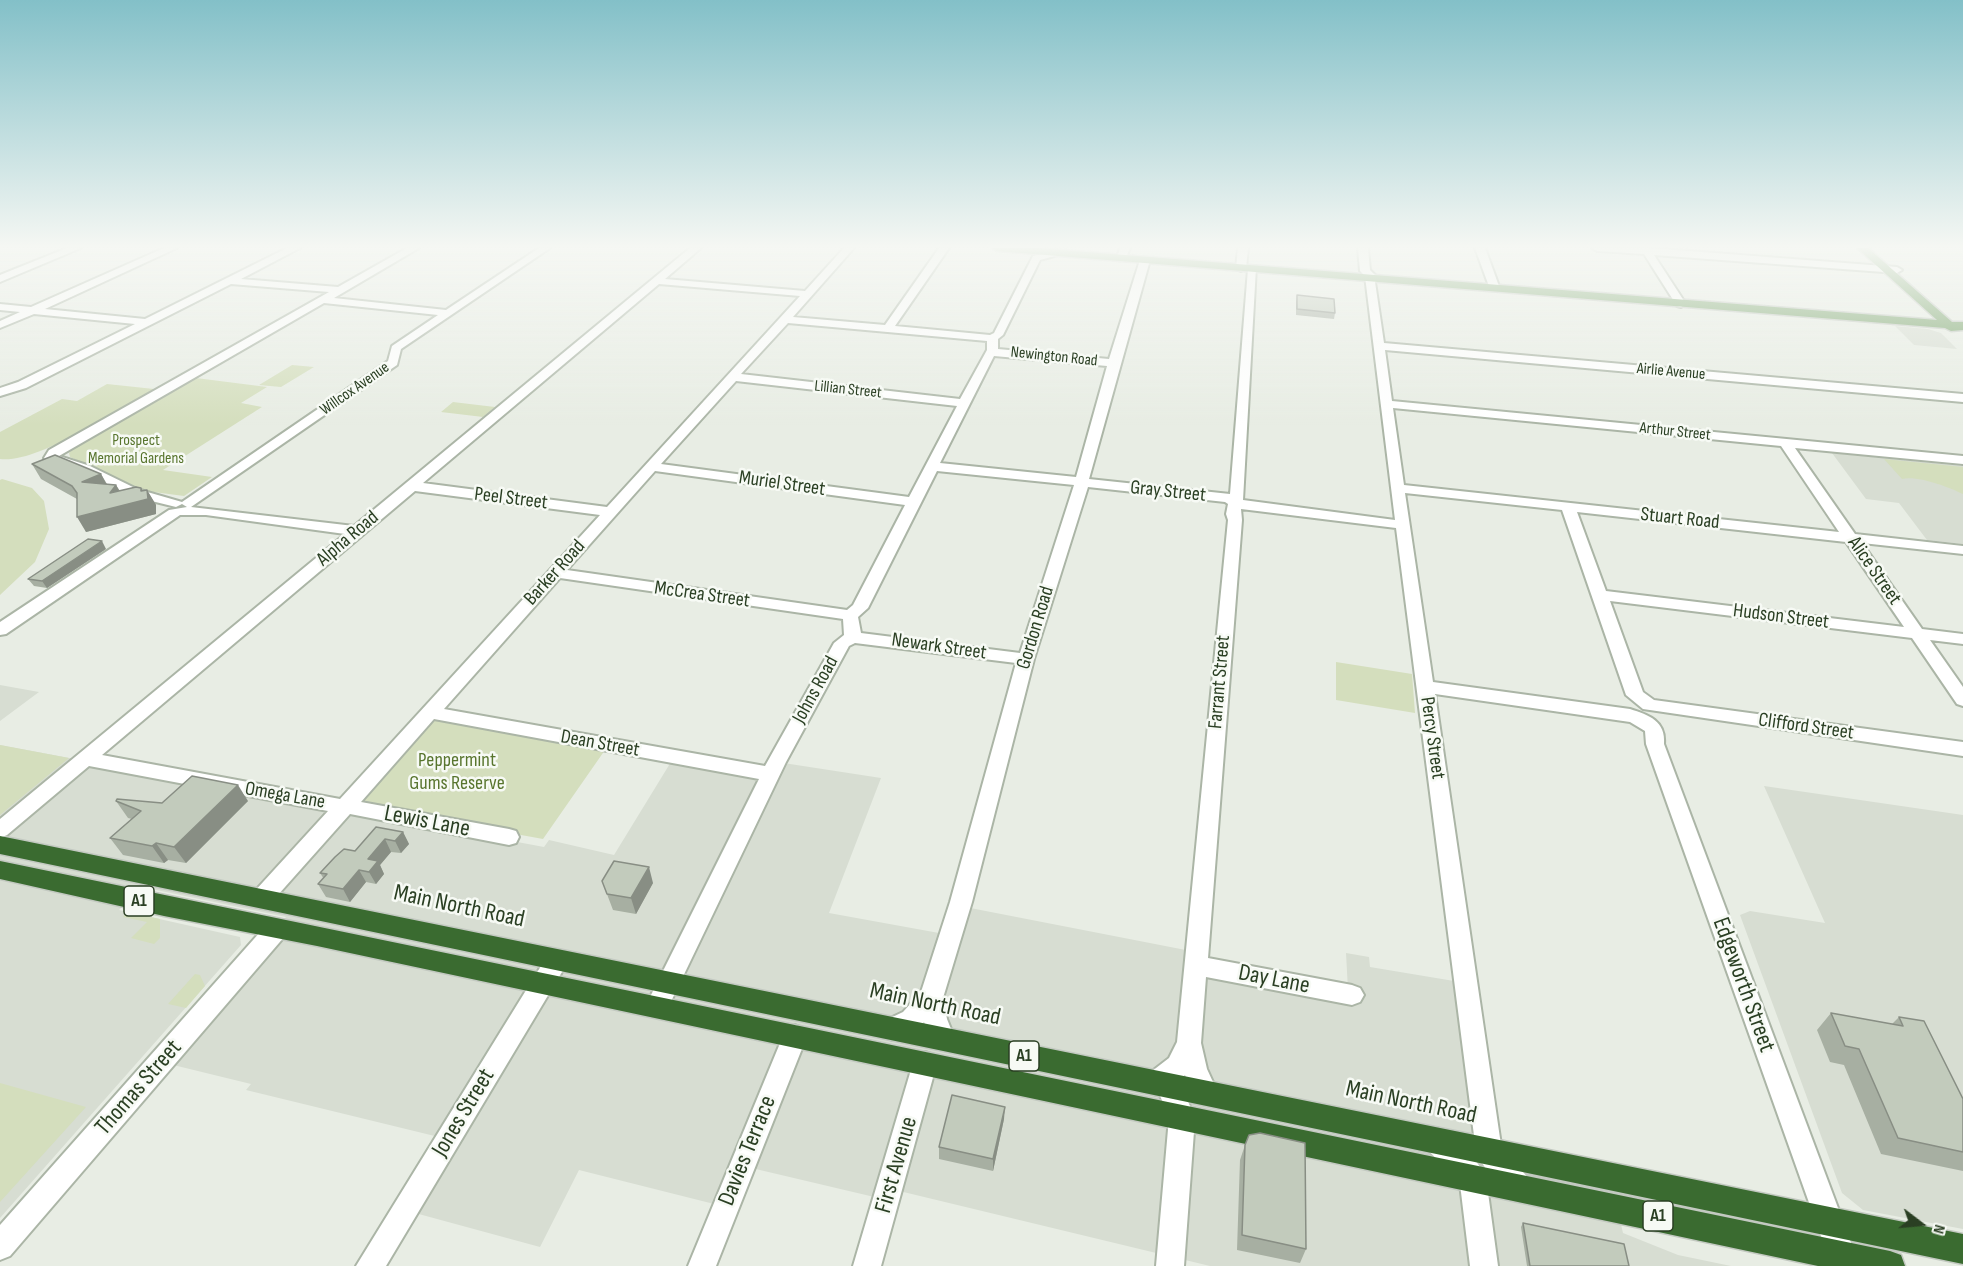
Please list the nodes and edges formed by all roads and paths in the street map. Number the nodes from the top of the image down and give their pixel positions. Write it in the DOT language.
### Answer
graph roads {
  1 [pos="9,307"];
  2 [pos="40,307"];
  3 [pos="174,307"];
  4 [pos="311,307"];
  5 [pos="391,307"];
  6 [pos="457,307"];
  7 [pos="626,307"];
  8 [pos="795,307"];
  9 [pos="903,307"];
  10 [pos="1009,307"];
  11 [pos="1131,307"];
  12 [pos="1245,307"];
  13 [pos="1371,307"];
  14 [pos="1719,307"];
  15 [pos="1930,307"];
  16 [pos="1939,307"];
  17 [pos="33,310"];
  18 [pos="448,313"];
  19 [pos="1937,314"];
  20 [pos="784,319"];
  21 [pos="145,322"];
  22 [pos="1915,323"];
  23 [pos="0,325"];
  24 [pos="1949,325"];
  25 [pos="1963,326"];
  26 [pos="888,328"];
  27 [pos="1963,338"];
  28 [pos="992,345"];
  29 [pos="1378,346"];
  30 [pos="1114,363"];
  31 [pos="733,377"];
  32 [pos="0,392"];
  33 [pos="1963,398"];
  34 [pos="963,403"];
  35 [pos="1386,404"];
  36 [pos="1785,443"];
  37 [pos="1963,460"];
  38 [pos="652,466"];
  39 [pos="932,466"];
  40 [pos="1082,482"];
  41 [pos="412,486"];
  42 [pos="1398,488"];
  43 [pos="1235,501"];
  44 [pos="913,502"];
  45 [pos="175,506"];
  46 [pos="1568,506"];
  47 [pos="611,512"];
  48 [pos="1403,525"];
  49 [pos="357,531"];
  50 [pos="1851,538"];
  51 [pos="1963,550"];
  52 [pos="555,573"];
  53 [pos="1599,595"];
  54 [pos="850,615"];
  55 [pos="0,630"];
  56 [pos="1917,633"];
  57 [pos="852,637"];
  58 [pos="1963,639"];
  59 [pos="1026,659"];
  60 [pos="1425,687"];
  61 [pos="1963,700"];
  62 [pos="429,712"];
  63 [pos="1645,712"];
  64 [pos="1963,749"];
  65 [pos="85,759"];
  66 [pos="771,774"];
  67 [pos="344,807"];
  68 [pos="0,830"];
  69 [pos="509,837"];
  70 [pos="0,845"];
  71 [pos="0,870"];
  72 [pos="261,899"];
  73 [pos="277,929"];
  74 [pos="557,960"];
  75 [pos="1195,965"];
  76 [pos="543,983"];
  77 [pos="670,983"];
  78 [pos="1352,995"];
  79 [pos="931,998"];
  80 [pos="657,1007"];
  81 [pos="892,1029"];
  82 [pos="795,1036"];
  83 [pos="943,1039"];
  84 [pos="1189,1042"];
  85 [pos="981,1047"];
  86 [pos="925,1063"];
  87 [pos="1162,1084"];
  88 [pos="1205,1093"];
  89 [pos="1182,1118"];
  90 [pos="1436,1141"];
  91 [pos="1489,1151"];
  92 [pos="1473,1178"];
  93 [pos="1520,1188"];
  94 [pos="1829,1222"];
  95 [pos="0,1246"];
  96 [pos="1963,1249"];
  97 [pos="1842,1256"];
  98 [pos="370,1266"];
  99 [pos="702,1266"];
  100 [pos="867,1266"];
  101 [pos="1170,1266"];
  102 [pos="1484,1266"];
  103 [pos="1890,1266"];
  1 -- 17 [label="street"];
  2 -- 17 [label="street"];
  3 -- 21 [label="street"];
  4 -- 45 [label="street"];
  5 -- 18 [label="street"];
  6 -- 18 [label="street, Willcox Avenue"];
  7 -- 41 [label="street, Alpha Road"];
  8 -- 20 [label="street, Barker Road"];
  9 -- 26 [label="street"];
  10 -- 28 [label="street"];
  11 -- 30 [label="street, Gordon Road"];
  12 -- 43 [label="street, Farrant Street"];
  13 -- 29 [label="street, Percy Street"];
  14 -- 22 [label="main road"];
  15 -- 19 [label="main road"];
  16 -- 25 [label="main road"];
  17 -- 21 [label="street"];
  17 -- 23 [label="street"];
  18 -- 45 [label="street, Willcox Avenue"];
  19 -- 22 [label="main road"];
  19 -- 24 [label="main road"];
  20 -- 26 [label="street, Newington Road"];
  20 -- 31 [label="street, Barker Road"];
  21 -- 32 [label="street"];
  22 -- 24 [label="main road"];
  22 -- 27 [label="main road"];
  24 -- 25 [label="main road"];
  24 -- 27 [label="main road"];
  26 -- 28 [label="street, Newington Road"];
  28 -- 30 [label="street, Newington Road"];
  28 -- 34 [label="street"];
  29 -- 33 [label="street, Airlie Avenue"];
  29 -- 35 [label="street, Percy Street"];
  30 -- 40 [label="street, Gordon Road"];
  31 -- 34 [label="street, Lillian Street"];
  31 -- 38 [label="street, Barker Road"];
  34 -- 39 [label="street"];
  35 -- 36 [label="street, Arthur Street"];
  35 -- 42 [label="street, Percy Street"];
  36 -- 37 [label="street, Arthur Street"];
  36 -- 50 [label="street, Alice Street"];
  38 -- 44 [label="street, Muriel Street"];
  38 -- 47 [label="street, Barker Road"];
  39 -- 40 [label="street, Gray Street"];
  39 -- 44 [label="street"];
  40 -- 43 [label="street, Gray Street"];
  40 -- 59 [label="street, Gordon Road"];
  41 -- 47 [label="street, Peel Street"];
  41 -- 49 [label="street, Alpha Road"];
  42 -- 46 [label="street, Stuart Road"];
  42 -- 48 [label="street, Percy Street"];
  43 -- 48 [label="street, Gray Street"];
  43 -- 75 [label="street, Farrant Street"];
  44 -- 54 [label="street"];
  45 -- 49 [label="street"];
  45 -- 55 [label="street, Willcox Avenue"];
  46 -- 50 [label="street, Stuart Road"];
  46 -- 53 [label="street, Edgeworth Street"];
  47 -- 52 [label="street, Barker Road"];
  48 -- 60 [label="street, Percy Street"];
  49 -- 65 [label="street, Alpha Road"];
  50 -- 51 [label="street, Stuart Road"];
  50 -- 56 [label="street, Alice Street"];
  52 -- 54 [label="street, McCrea Street"];
  52 -- 62 [label="street, Barker Road"];
  53 -- 56 [label="street, Hudson Street"];
  53 -- 63 [label="street, Edgeworth Street"];
  54 -- 57 [label="street, Johns Road"];
  56 -- 58 [label="street, Hudson Street"];
  56 -- 61 [label="street, Alice Street"];
  57 -- 59 [label="street, Newark Street"];
  57 -- 66 [label="street, Johns Road"];
  59 -- 79 [label="street, Gordon Road"];
  60 -- 63 [label="street, Clifford Street"];
  60 -- 91 [label="street, Percy Street"];
  62 -- 66 [label="street, Dean Street"];
  62 -- 67 [label="street, Barker Road"];
  63 -- 64 [label="street, Clifford Street"];
  63 -- 94 [label="street, Edgeworth Street"];
  65 -- 67 [label="street, Omega Lane"];
  65 -- 68 [label="street, Alpha Road"];
  66 -- 77 [label="street, Johns Road"];
  67 -- 69 [label="street, Lewis Lane"];
  67 -- 72 [label="street, Barker Road"];
  70 -- 72 [label="highway, Main North Road / A1"];
  71 -- 73 [label="highway, A1"];
  72 -- 74 [label="highway, Main North Road / A1"];
  73 -- 76 [label="highway, A1"];
  73 -- 95 [label="street, Thomas Street"];
  74 -- 76 [label="street, Jones Street"];
  74 -- 77 [label="highway, Main North Road / A1"];
  75 -- 78 [label="street, Day Lane"];
  75 -- 84 [label="street, Farrant Street"];
  76 -- 80 [label="highway, A1"];
  76 -- 98 [label="street, Jones Street"];
  77 -- 80 [label="street, Johns Road"];
  77 -- 81 [label="highway, Main North Road / A1"];
  79 -- 81 [label="street, Gordon Road"];
  79 -- 83 [label="street"];
  80 -- 82 [label="highway, A1"];
  81 -- 83 [label="highway, Main North Road / A1"];
  82 -- 86 [label="highway, A1"];
  82 -- 99 [label="street, Davies Terrace"];
  83 -- 85 [label="highway, Main North Road / A1"];
  84 -- 87 [label="street"];
  84 -- 88 [label="street, Farrant Street"];
  85 -- 86 [label="highway"];
  85 -- 87 [label="highway, Main North Road / A1"];
  86 -- 89 [label="highway, A1"];
  86 -- 100 [label="street, First Avenue"];
  87 -- 88 [label="highway, Main North Road / A1"];
  87 -- 89 [label="street"];
  88 -- 90 [label="highway, Main North Road / A1"];
  89 -- 92 [label="highway, A1"];
  89 -- 101 [label="street"];
  90 -- 91 [label="highway, Main North Road / A1"];
  90 -- 92 [label="street"];
  91 -- 93 [label="street"];
  91 -- 94 [label="highway, Main North Road / A1"];
  92 -- 93 [label="highway, A1"];
  92 -- 102 [label="street"];
  93 -- 97 [label="highway, A1"];
  94 -- 96 [label="highway, Main North Road / A1"];
  94 -- 97 [label="street, Edgeworth Street"];
  97 -- 103 [label="highway, A1"];
}
